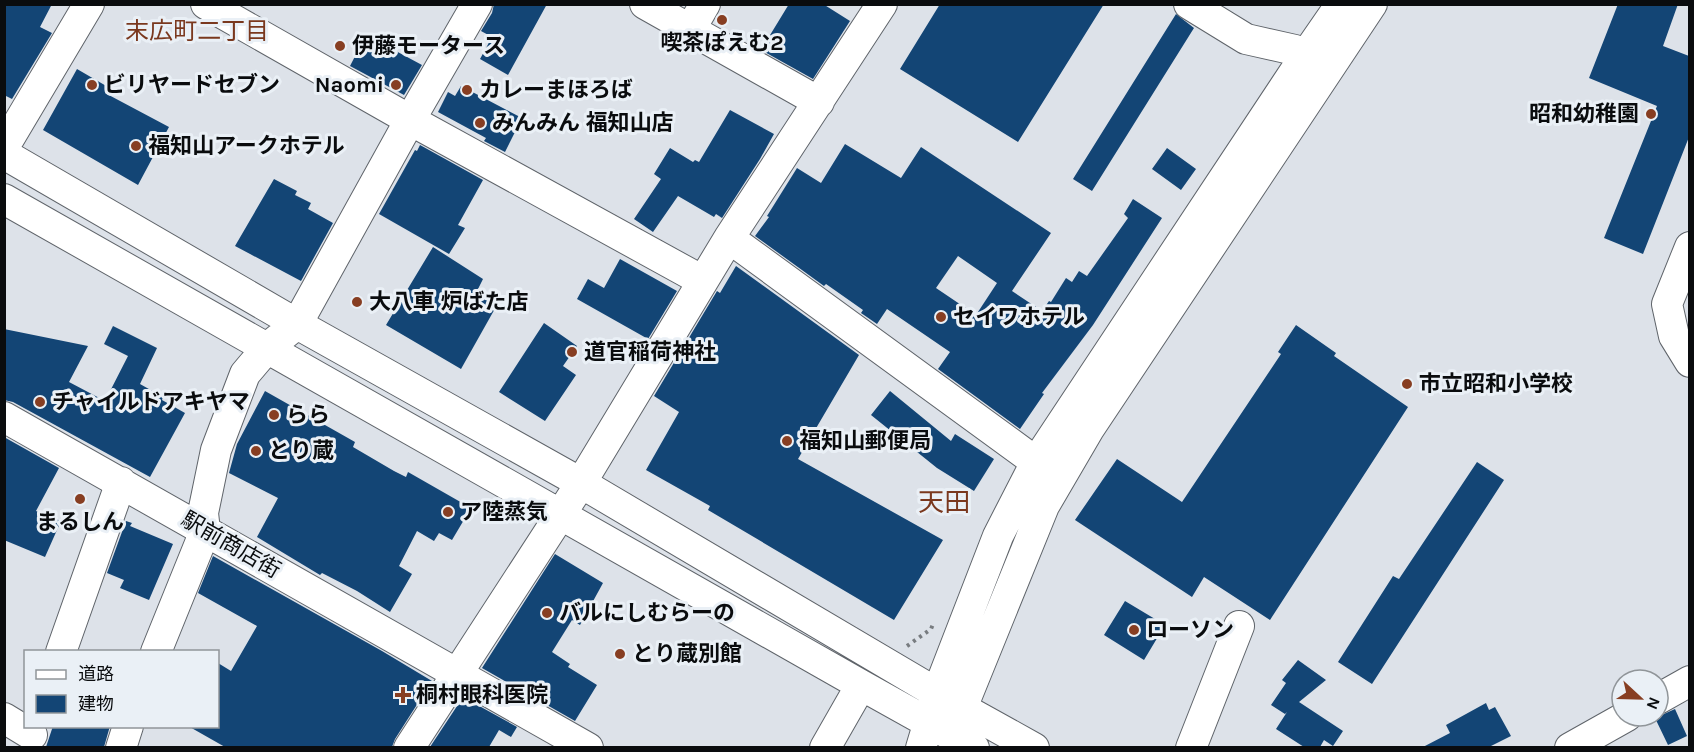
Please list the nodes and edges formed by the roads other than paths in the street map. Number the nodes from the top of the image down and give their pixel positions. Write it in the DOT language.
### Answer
graph roads {
  1 [pos="90,4"];
  2 [pos="206,4"];
  3 [pos="477,4"];
  4 [pos="645,4"];
  5 [pos="882,4"];
  6 [pos="1189,4"];
  7 [pos="1341,4"];
  8 [pos="1371,5"];
  9 [pos="698,17"];
  10 [pos="1305,56"];
  11 [pos="819,102"];
  12 [pos="410,120"];
  13 [pos="4,147"];
  14 [pos="4,154"];
  15 [pos="4,199"];
  16 [pos="729,238"];
  17 [pos="1689,247"];
  18 [pos="703,281"];
  19 [pos="297,324"];
  20 [pos="267,348"];
  21 [pos="1689,362"];
  22 [pos="4,417"];
  23 [pos="1036,462"];
  24 [pos="121,482"];
  25 [pos="581,483"];
  26 [pos="561,513"];
  27 [pos="205,531"];
  28 [pos="1239,626"];
  29 [pos="61,650"];
  30 [pos="156,650"];
  31 [pos="457,673"];
  32 [pos="1689,681"];
  33 [pos="861,686"];
  34 [pos="938,692"];
  35 [pos="1670,692"];
  36 [pos="962,708"];
  37 [pos="4,718"];
  38 [pos="1610,725"];
  39 [pos="127,728"];
  40 [pos="32,736"];
  41 [pos="946,740"];
  42 [pos="121,747"];
  43 [pos="409,747"];
  44 [pos="588,747"];
  45 [pos="825,747"];
  46 [pos="1034,747"];
  47 [pos="1191,747"];
  48 [pos="1570,747"];
  1 -- 13 [label="street"];
  2 -- 12 [label="street"];
  3 -- 12 [label="street"];
  4 -- 9 [label="street"];
  5 -- 11 [label="street"];
  6 -- 10 [label="street"];
  7 -- 10 [label="street"];
  8 -- 36 [label="street"];
  9 -- 11 [label="street"];
  10 -- 23 [label="street"];
  11 -- 16 [label="street"];
  12 -- 18 [label="street"];
  12 -- 19 [label="street"];
  14 -- 19 [label="street"];
  15 -- 20 [label="street"];
  16 -- 18 [label="street"];
  16 -- 23 [label="street"];
  17 -- 21 [label="street"];
  18 -- 25 [label="street"];
  19 -- 20 [label="street"];
  19 -- 25 [label="street"];
  20 -- 26 [label="street"];
  20 -- 27 [label="street"];
  22 -- 24 [label="street, 駅前商店街"];
  23 -- 34 [label="street"];
  24 -- 27 [label="street, 駅前商店街"];
  24 -- 29 [label="street"];
  25 -- 26 [label="street"];
  25 -- 34 [label="street"];
  26 -- 31 [label="street"];
  26 -- 33 [label="street"];
  27 -- 30 [label="street"];
  27 -- 31 [label="street, 駅前商店街"];
  28 -- 47 [label="street"];
  31 -- 43 [label="street"];
  31 -- 44 [label="street, 駅前商店街"];
  32 -- 35 [label="street"];
  33 -- 41 [label="street"];
  33 -- 45 [label="street"];
  34 -- 36 [label="street"];
  34 -- 41 [label="street"];
  36 -- 41 [label="street"];
  36 -- 46 [label="street"];
  37 -- 40 [label="street"];
  38 -- 48 [label="street"];
  39 -- 42 [label="street"];
}
